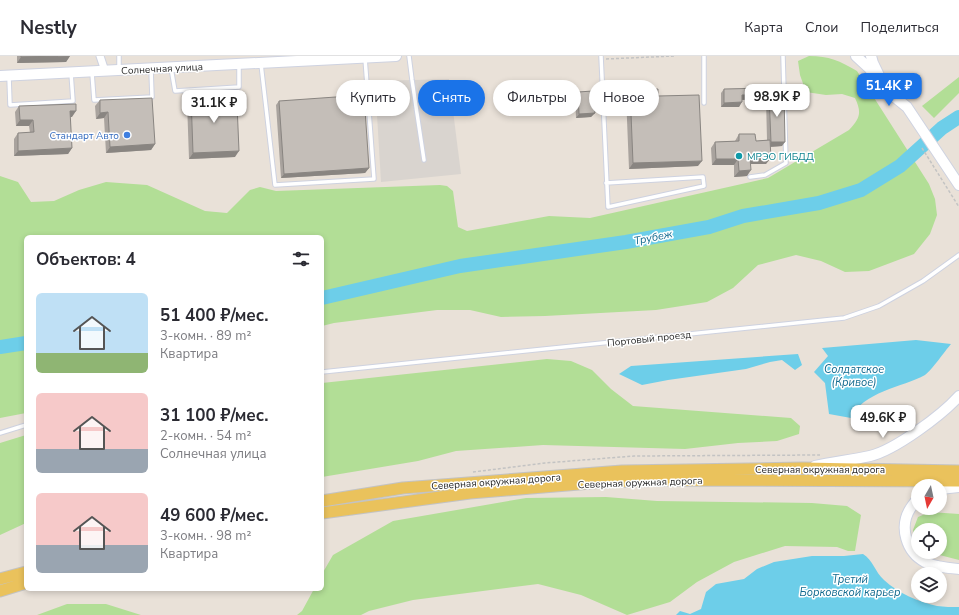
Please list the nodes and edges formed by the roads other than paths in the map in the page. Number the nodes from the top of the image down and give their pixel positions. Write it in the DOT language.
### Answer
graph roads {
  1 [pos="100,56"];
  2 [pos="119,56"];
  3 [pos="384,56"];
  4 [pos="396,56"];
  5 [pos="409,56"];
  6 [pos="704,56"];
  7 [pos="783,56"];
  8 [pos="856,56"];
  9 [pos="871,56"];
  10 [pos="365,57"];
  11 [pos="601,58"];
  12 [pos="255,61"];
  13 [pos="239,64"];
  14 [pos="171,67"];
  15 [pos="150,68"];
  16 [pos="105,70"];
  17 [pos="119,70"];
  18 [pos="92,71"];
  19 [pos="71,72"];
  20 [pos="4,76"];
  21 [pos="886,90"];
  22 [pos="704,103"];
  23 [pos="424,160"];
  24 [pos="750,176"];
  25 [pos="606,183"];
  26 [pos="959,186"];
  27 [pos="959,255"];
  28 [pos="324,372"];
  29 [pos="959,396"];
  30 [pos="24,427"];
  31 [pos="0,433"];
  32 [pos="803,468"];
  33 [pos="959,470"];
  34 [pos="959,481"];
  35 [pos="959,487"];
  36 [pos="947,488"];
  37 [pos="324,501"];
  38 [pos="911,507"];
  39 [pos="324,513"];
  40 [pos="959,569"];
  41 [pos="24,573"];
  42 [pos="0,580"];
  43 [pos="24,584"];
  44 [pos="0,591"];
  1 -- 16 [label="street"];
  2 -- 17 [label="lane"];
  3 -- 4 [label="main road, Солнечная улица"];
  3 -- 10 [label="main road, Солнечная улица"];
  5 -- 23 [label="lane"];
  6 -- 22 [label="lane"];
  7 -- 24 [label="lane"];
  8 -- 21 [label="main road"];
  9 -- 21 [label="main road"];
  10 -- 12 [label="main road, Солнечная улица"];
  10 -- 12 [label="lane"];
  11 -- 25 [label="lane"];
  12 -- 13 [label="main road, Солнечная улица"];
  13 -- 14 [label="main road, Солнечная улица"];
  13 -- 14 [label="lane"];
  14 -- 15 [label="main road, Солнечная улица"];
  15 -- 17 [label="main road, Солнечная улица"];
  15 -- 18 [label="lane"];
  16 -- 17 [label="main road, Солнечная улица"];
  16 -- 18 [label="main road, Солнечная улица"];
  18 -- 19 [label="main road, Солнечная улица"];
  19 -- 20 [label="main road, Солнечная улица"];
  19 -- 20 [label="lane"];
  21 -- 26 [label="main road"];
  25 -- 25 [label="lane"];
  27 -- 28 [label="lane, Портовый проезд"];
  29 -- 32 [label="main road"];
  30 -- 31 [label="lane"];
  32 -- 33 [label="main road, Северная окружная дорога"];
  32 -- 37 [label="main road, Северная окружная дорога"];
  34 -- 39 [label="main road, Северная оружная дорога"];
  35 -- 36 [label="main road"];
  38 -- 40 [label="main road"];
  41 -- 42 [label="main road"];
  43 -- 44 [label="main road"];
}
